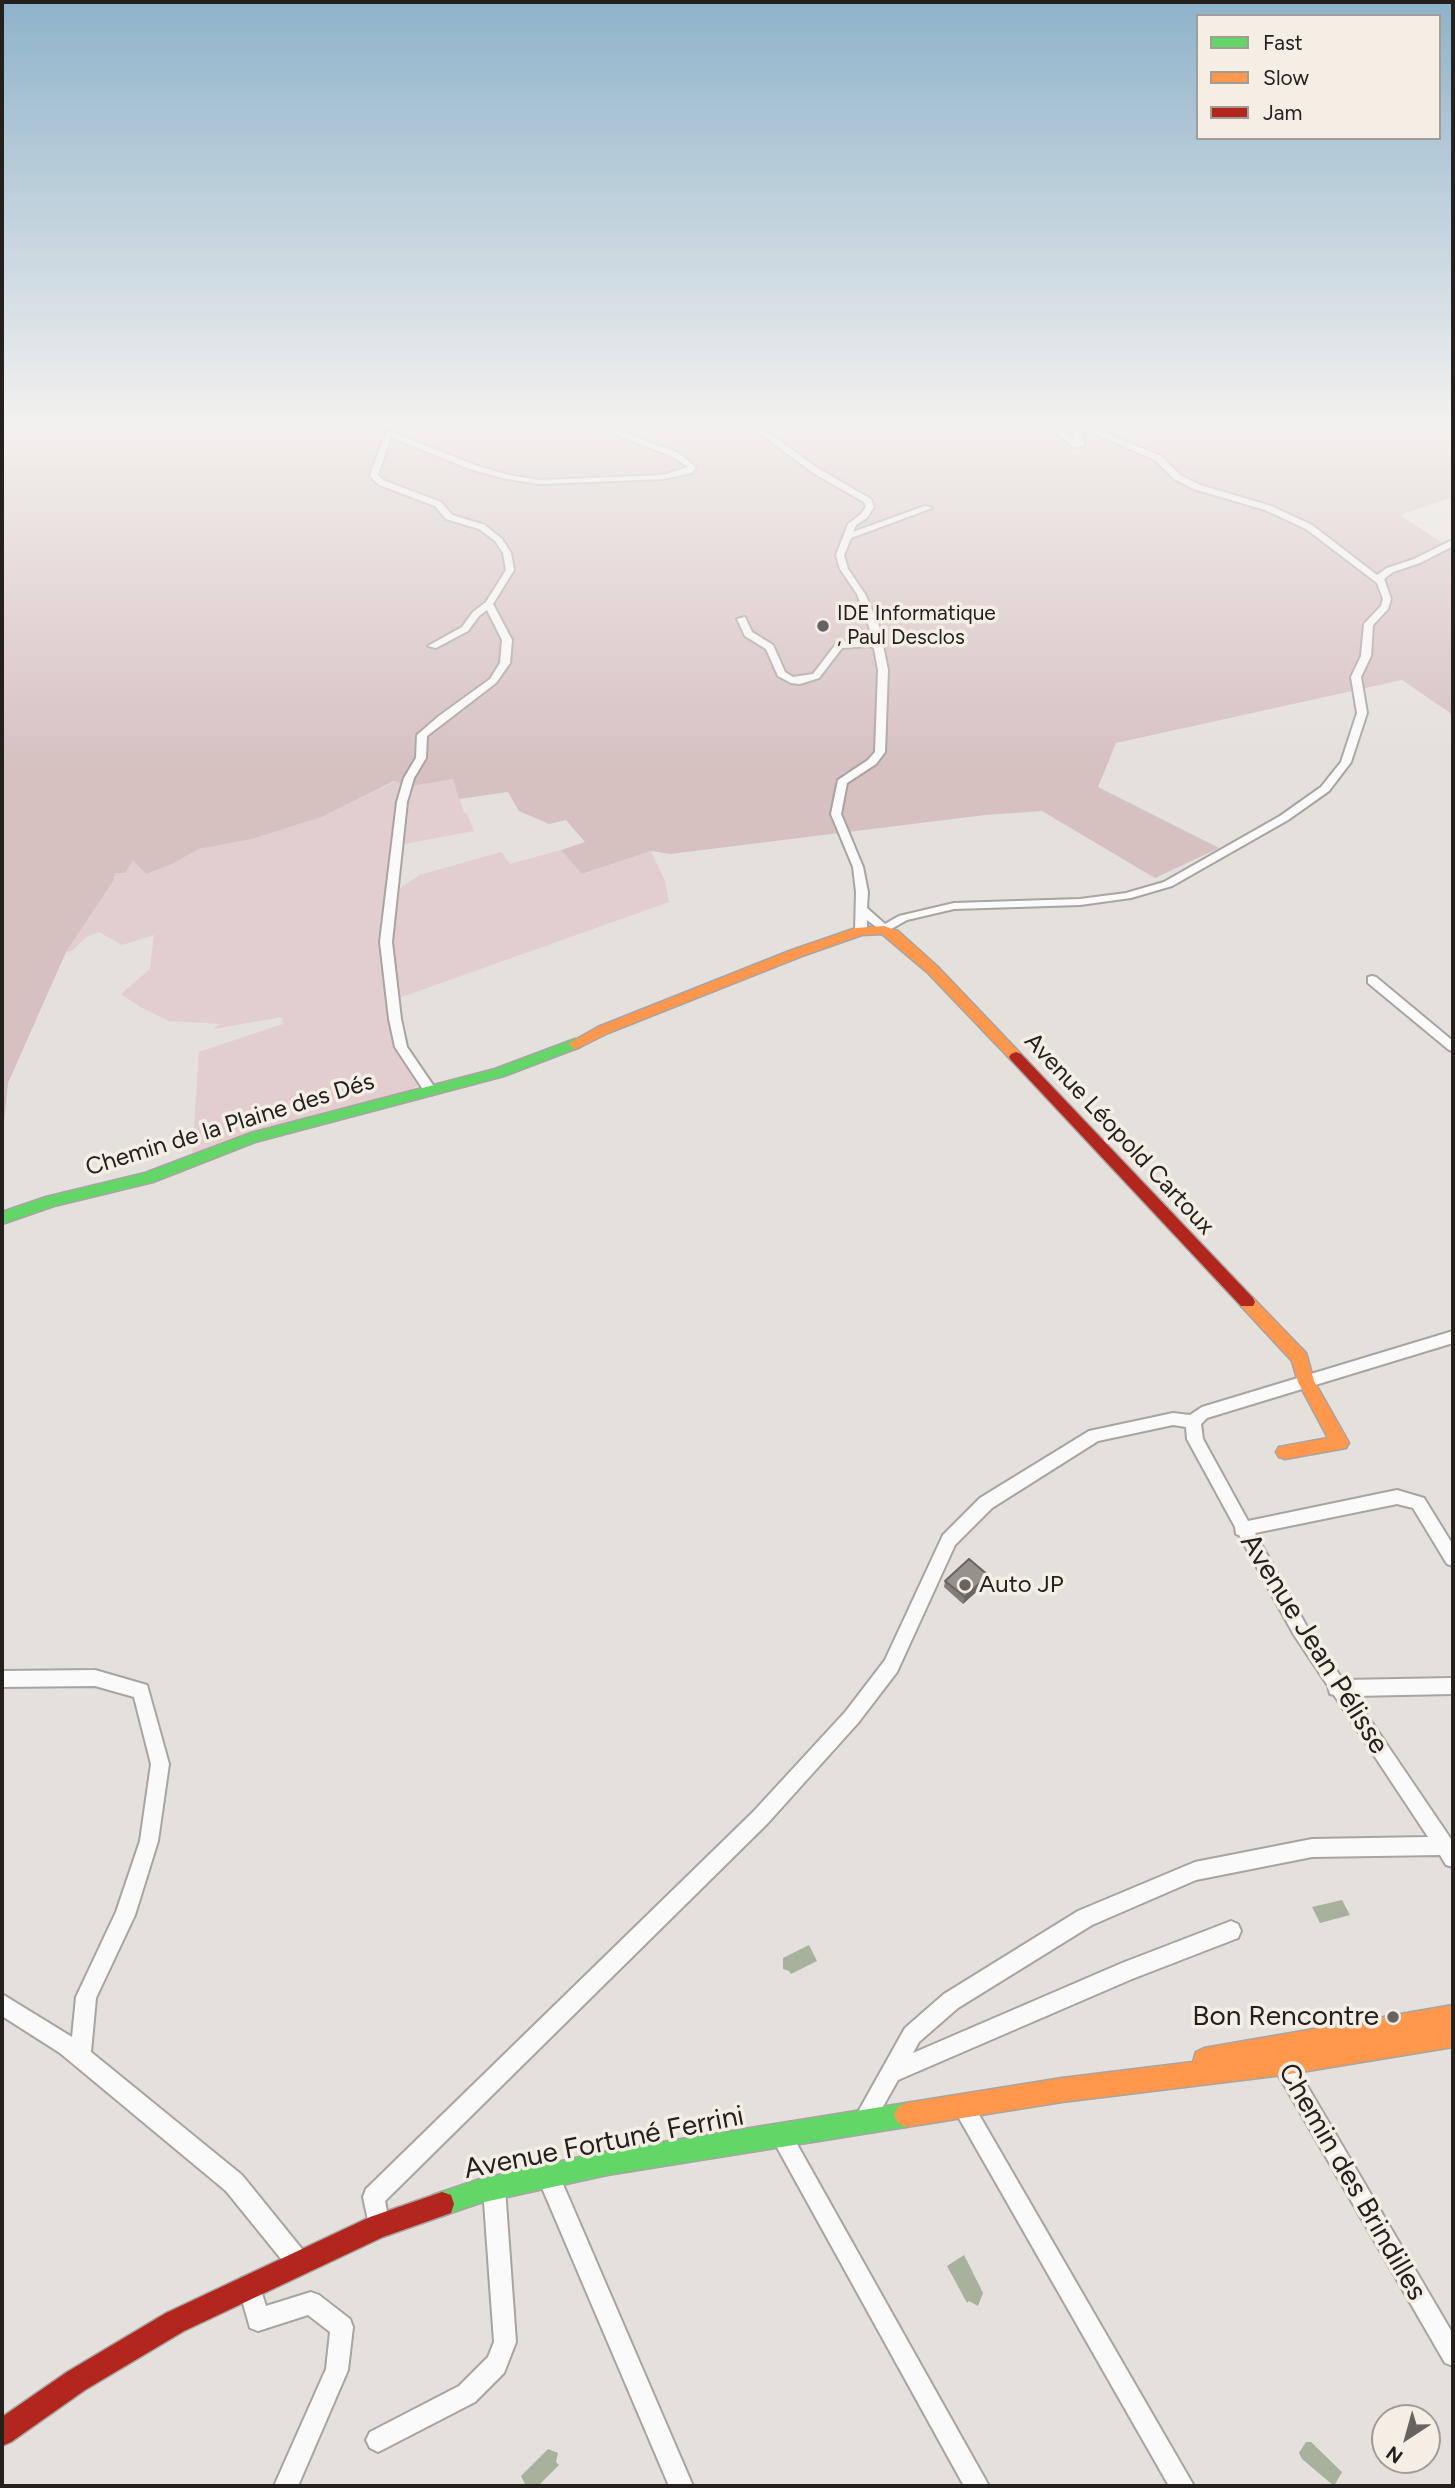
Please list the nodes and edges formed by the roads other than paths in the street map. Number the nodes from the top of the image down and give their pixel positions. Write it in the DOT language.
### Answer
graph roads {
  1 [pos="498,539"];
  2 [pos="848,539"];
  3 [pos="1325,539"];
  4 [pos="1453,543"];
  5 [pos="1380,581"];
  6 [pos="489,604"];
  7 [pos="741,619"];
  8 [pos="433,646"];
  9 [pos="879,647"];
  10 [pos="861,908"];
  11 [pos="884,930"];
  12 [pos="861,931"];
  13 [pos="1372,981"];
  14 [pos="1453,1047"];
  15 [pos="431,1091"];
  16 [pos="2,1218"];
  17 [pos="1453,1337"];
  18 [pos="1306,1382"];
  19 [pos="1193,1422"];
  20 [pos="1285,1452"];
  21 [pos="1242,1529"];
  22 [pos="1453,1559"];
  23 [pos="2,1679"];
  24 [pos="1453,1686"];
  25 [pos="1336,1688"];
  26 [pos="1449,1852"];
  27 [pos="1231,1931"];
  28 [pos="2,2004"];
  29 [pos="1453,2016"];
  30 [pos="1453,2036"];
  31 [pos="1278,2054"];
  32 [pos="80,2056"];
  33 [pos="891,2073"];
  34 [pos="963,2106"];
  35 [pos="864,2122"];
  36 [pos="781,2135"];
  37 [pos="548,2176"];
  38 [pos="494,2188"];
  39 [pos="379,2226"];
  40 [pos="298,2262"];
  41 [pos="249,2286"];
  42 [pos="1453,2355"];
  43 [pos="2,2433"];
  44 [pos="378,2440"];
  45 [pos="286,2486"];
  46 [pos="681,2486"];
  47 [pos="977,2486"];
  48 [pos="1182,2486"];
  1 -- 6 [label="street"];
  2 -- 9 [label="street"];
  3 -- 5 [label="street"];
  4 -- 5 [label="street"];
  5 -- 11 [label="street"];
  6 -- 8 [label="street"];
  6 -- 15 [label="street"];
  7 -- 9 [label="street"];
  9 -- 10 [label="street"];
  10 -- 11 [label="street"];
  10 -- 12 [label="street"];
  11 -- 12 [label="street, Chemin de la Plaine des Dés"];
  11 -- 18 [label="street, Avenue Léopold Cartoux"];
  12 -- 15 [label="street, Chemin de la Plaine des Dés"];
  13 -- 14 [label="street"];
  15 -- 16 [label="street, Chemin de la Plaine des Dés"];
  17 -- 18 [label="street"];
  18 -- 19 [label="street"];
  18 -- 20 [label="street, Avenue Léopold Cartoux"];
  19 -- 21 [label="street, Avenue Jean Pélisse"];
  19 -- 39 [label="street"];
  21 -- 22 [label="street"];
  21 -- 25 [label="street, Avenue Jean Pélisse"];
  23 -- 32 [label="street"];
  24 -- 25 [label="street"];
  25 -- 26 [label="street, Avenue Jean Pélisse"];
  26 -- 33 [label="street"];
  27 -- 33 [label="street"];
  28 -- 32 [label="street"];
  29 -- 31 [label="street, Avenue Fortuné Ferrini"];
  30 -- 31 [label="street, Avenue Fortuné Ferrini"];
  31 -- 34 [label="street, Avenue Fortuné Ferrini"];
  31 -- 42 [label="street, Chemin des Brindilles"];
  32 -- 40 [label="street"];
  33 -- 35 [label="street"];
  34 -- 35 [label="street, Avenue Fortuné Ferrini"];
  34 -- 48 [label="street"];
  35 -- 36 [label="street, Avenue Fortuné Ferrini"];
  36 -- 37 [label="street, Avenue Fortuné Ferrini"];
  36 -- 47 [label="street"];
  37 -- 38 [label="street, Avenue Fortuné Ferrini"];
  37 -- 46 [label="street"];
  38 -- 39 [label="street, Avenue Fortuné Ferrini"];
  38 -- 44 [label="street"];
  39 -- 40 [label="street, Avenue Fortuné Ferrini"];
  40 -- 41 [label="street, Avenue Fortuné Ferrini"];
  41 -- 43 [label="street, Avenue Fortuné Ferrini"];
  41 -- 45 [label="street"];
}
